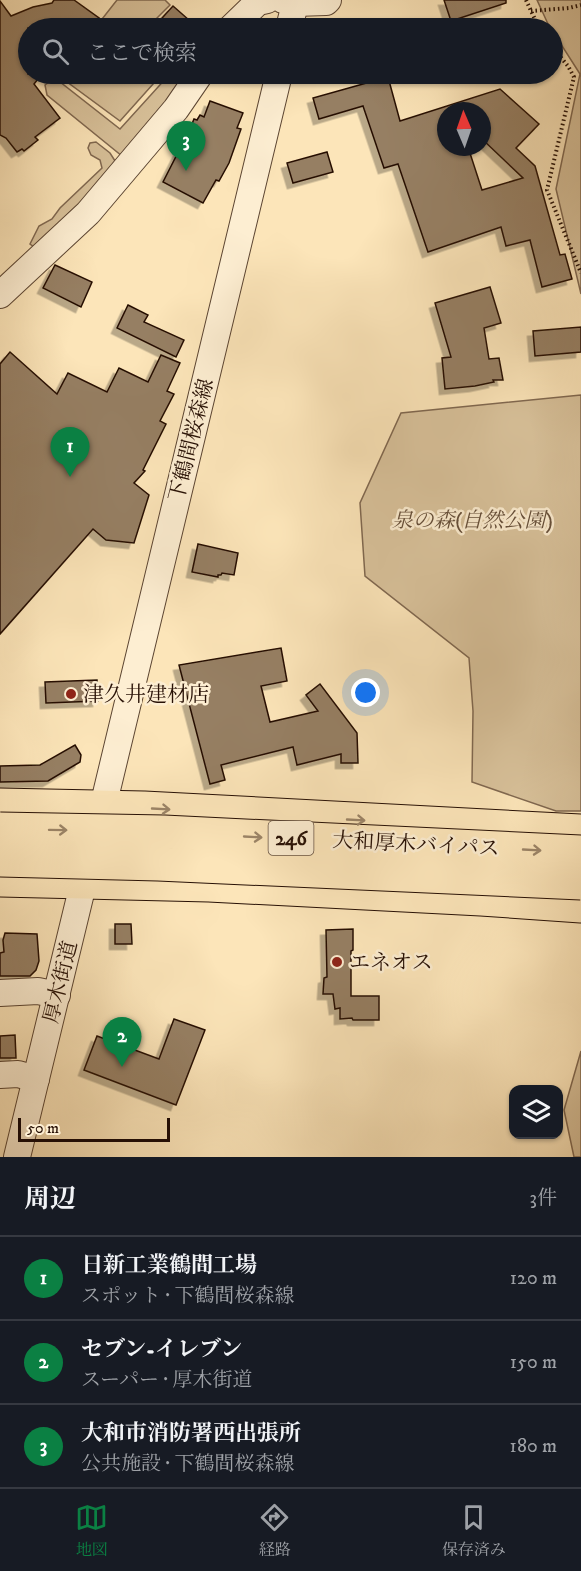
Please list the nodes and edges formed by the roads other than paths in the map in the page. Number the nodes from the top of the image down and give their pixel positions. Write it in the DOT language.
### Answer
graph roads {
  1 [pos="267,0"];
  2 [pos="328,0"];
  3 [pos="292,1"];
  4 [pos="241,18"];
  5 [pos="290,18"];
  6 [pos="193,84"];
  7 [pos="277,84"];
  8 [pos="0,295"];
  9 [pos="0,804"];
  10 [pos="103,807"];
  11 [pos="0,829"];
  12 [pos="581,831"];
  13 [pos="581,852"];
  14 [pos="0,860"];
  15 [pos="0,880"];
  16 [pos="84,883"];
  17 [pos="581,883"];
  18 [pos="581,906"];
  19 [pos="0,993"];
  20 [pos="57,995"];
  21 [pos="0,1075"];
  22 [pos="36,1079"];
  23 [pos="20,1156"];
  1 -- 4 [label="street"];
  2 -- 3 [label="street"];
  3 -- 5 [label="street"];
  6 -- 8 [label="street"];
  7 -- 10 [label="street, 下鶴間桜森線"];
  9 -- 10 [label="highway, 246"];
  10 -- 12 [label="highway, 246, one-way"];
  10 -- 16 [label="street, 厚木街道"];
  11 -- 13 [label="highway, 大和厚木バイパス / 246, one-way, bridge"];
  14 -- 17 [label="highway, 大和厚木バイパス / 246, bridge"];
  15 -- 16 [label="highway"];
  16 -- 18 [label="highway"];
  16 -- 20 [label="street, 厚木街道"];
  19 -- 20 [label="street"];
  20 -- 22 [label="street, 厚木街道"];
  21 -- 22 [label="street"];
  22 -- 23 [label="street, 厚木街道"];
}
